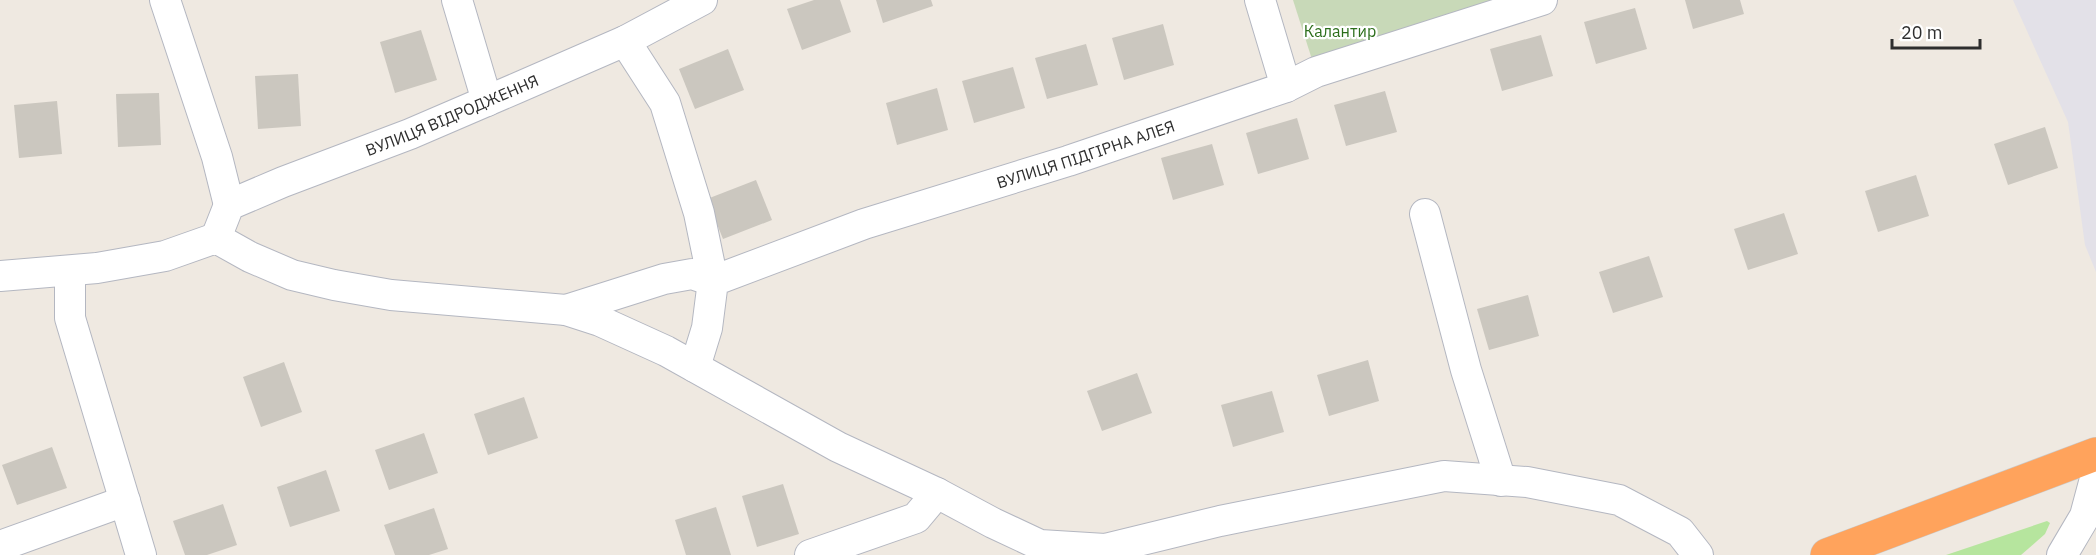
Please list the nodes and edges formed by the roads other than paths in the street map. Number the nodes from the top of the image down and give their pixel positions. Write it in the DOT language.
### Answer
graph roads {
  1 [pos="165,0"];
  2 [pos="457,0"];
  3 [pos="702,0"];
  4 [pos="1260,0"];
  5 [pos="1542,0"];
  6 [pos="625,41"];
  7 [pos="1286,87"];
  8 [pos="487,101"];
  9 [pos="229,205"];
  10 [pos="1425,214"];
  11 [pos="216,238"];
  12 [pos="70,271"];
  13 [pos="0,276"];
  14 [pos="713,281"];
  15 [pos="566,310"];
  16 [pos="695,367"];
  17 [pos="2096,454"];
  18 [pos="2096,475"];
  19 [pos="1501,481"];
  20 [pos="937,493"];
  21 [pos="125,501"];
  22 [pos="0,546"];
  23 [pos="141,555"];
  24 [pos="810,555"];
  25 [pos="1698,555"];
  26 [pos="1827,555"];
  27 [pos="2062,555"];
  1 -- 9 [label="street"];
  2 -- 8 [label="street"];
  3 -- 6 [label="street, ВУЛИЦЯ ВІДРОДЖЕННЯ"];
  4 -- 7 [label="street"];
  5 -- 7 [label="street, ВУЛИЦЯ ПІДГІРНА АЛЕЯ"];
  6 -- 8 [label="street, ВУЛИЦЯ ВІДРОДЖЕННЯ"];
  6 -- 14 [label="street"];
  7 -- 14 [label="street, ВУЛИЦЯ ПІДГІРНА АЛЕЯ"];
  8 -- 9 [label="street, ВУЛИЦЯ ВІДРОДЖЕННЯ"];
  9 -- 11 [label="street"];
  10 -- 19 [label="street"];
  11 -- 12 [label="street"];
  11 -- 15 [label="street"];
  12 -- 13 [label="street"];
  12 -- 21 [label="street"];
  14 -- 15 [label="street"];
  14 -- 16 [label="street"];
  15 -- 16 [label="street"];
  16 -- 20 [label="street"];
  17 -- 26 [label="highway"];
  18 -- 27 [label="street"];
  19 -- 20 [label="street"];
  19 -- 25 [label="street"];
  20 -- 24 [label="street"];
  21 -- 22 [label="street"];
  21 -- 23 [label="street"];
}
